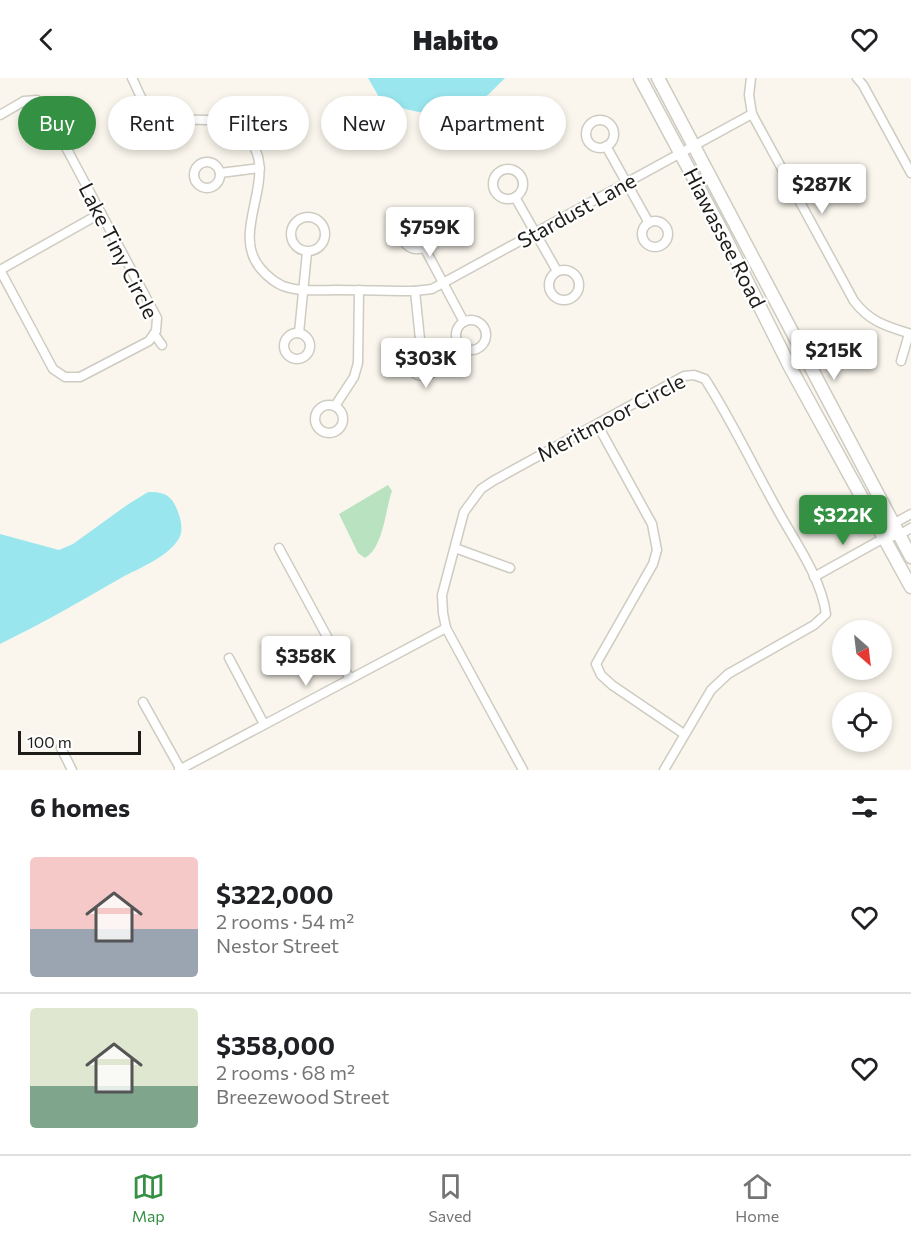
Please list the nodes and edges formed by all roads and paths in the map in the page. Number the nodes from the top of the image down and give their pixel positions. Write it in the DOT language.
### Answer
graph roads {
  1 [pos="132,78"];
  2 [pos="640,78"];
  3 [pos="658,78"];
  4 [pos="751,78"];
  5 [pos="857,78"];
  6 [pos="752,114"];
  7 [pos="0,115"];
  8 [pos="606,146"];
  9 [pos="694,146"];
  10 [pos="681,154"];
  11 [pos="260,168"];
  12 [pos="220,173"];
  13 [pos="911,173"];
  14 [pos="626,184"];
  15 [pos="515,197"];
  16 [pos="101,213"];
  17 [pos="649,222"];
  18 [pos="536,233"];
  19 [pos="424,247"];
  20 [pos="307,252"];
  21 [pos="0,270"];
  22 [pos="557,272"];
  23 [pos="443,284"];
  24 [pos="304,290"];
  25 [pos="359,290"];
  26 [pos="415,291"];
  27 [pos="464,322"];
  28 [pos="299,333"];
  29 [pos="154,334"];
  30 [pos="910,334"];
  31 [pos="162,345"];
  32 [pos="421,349"];
  33 [pos="901,361"];
  34 [pos="335,406"];
  35 [pos="597,424"];
  36 [pos="911,514"];
  37 [pos="911,528"];
  38 [pos="896,529"];
  39 [pos="884,538"];
  40 [pos="279,548"];
  41 [pos="455,548"];
  42 [pos="911,557"];
  43 [pos="510,568"];
  44 [pos="814,577"];
  45 [pos="911,587"];
  46 [pos="446,628"];
  47 [pos="229,658"];
  48 [pos="350,679"];
  49 [pos="143,702"];
  50 [pos="264,724"];
  51 [pos="684,734"];
  52 [pos="61,748"];
  53 [pos="72,770"];
  54 [pos="180,770"];
  55 [pos="523,770"];
  56 [pos="664,770"];
  1 -- 11 [label="street, Stardust Lane"];
  2 -- 10 [label="street, Hiawassee Road"];
  3 -- 9 [label="street, Hiawassee Road"];
  4 -- 6 [label="street"];
  5 -- 13 [label="street"];
  6 -- 9 [label="street, Stardust Lane"];
  6 -- 30 [label="street"];
  7 -- 16 [label="street, Lake Tiny Circle"];
  8 -- 14 [label="street"];
  9 -- 10 [label="street, Stardust Lane"];
  9 -- 38 [label="street, Hiawassee Road"];
  10 -- 14 [label="street, Stardust Lane"];
  10 -- 39 [label="street, Hiawassee Road"];
  11 -- 12 [label="street"];
  11 -- 24 [label="street, Stardust Lane"];
  14 -- 17 [label="street"];
  14 -- 18 [label="street, Stardust Lane"];
  15 -- 18 [label="street"];
  16 -- 21 [label="street"];
  16 -- 29 [label="street, Lake Tiny Circle"];
  18 -- 22 [label="street"];
  18 -- 23 [label="street, Stardust Lane"];
  19 -- 23 [label="street"];
  20 -- 20 [label="street"];
  20 -- 24 [label="street"];
  21 -- 29 [label="street, Lake Tiny Circle"];
  23 -- 26 [label="street, Stardust Lane"];
  23 -- 27 [label="street"];
  24 -- 25 [label="street, Stardust Lane"];
  24 -- 28 [label="street"];
  25 -- 26 [label="street, Stardust Lane"];
  25 -- 34 [label="street"];
  26 -- 32 [label="street"];
  29 -- 31 [label="street"];
  30 -- 33 [label="street"];
  35 -- 41 [label="street, Meritmoor Circle"];
  35 -- 44 [label="street, Meritmoor Circle"];
  35 -- 51 [label="street"];
  36 -- 38 [label="street"];
  37 -- 38 [label="street"];
  38 -- 39 [label="street"];
  38 -- 42 [label="street, Hiawassee Road"];
  39 -- 44 [label="street"];
  39 -- 45 [label="street, Hiawassee Road"];
  40 -- 48 [label="street"];
  41 -- 43 [label="street"];
  41 -- 46 [label="street, Meritmoor Circle"];
  44 -- 51 [label="street, Meritmoor Circle"];
  46 -- 48 [label="street"];
  46 -- 55 [label="street, Meritmoor Circle"];
  47 -- 50 [label="street"];
  48 -- 50 [label="street"];
  49 -- 54 [label="street"];
  50 -- 54 [label="street"];
  51 -- 56 [label="street, Meritmoor Circle"];
  52 -- 53 [label="street"];
}
